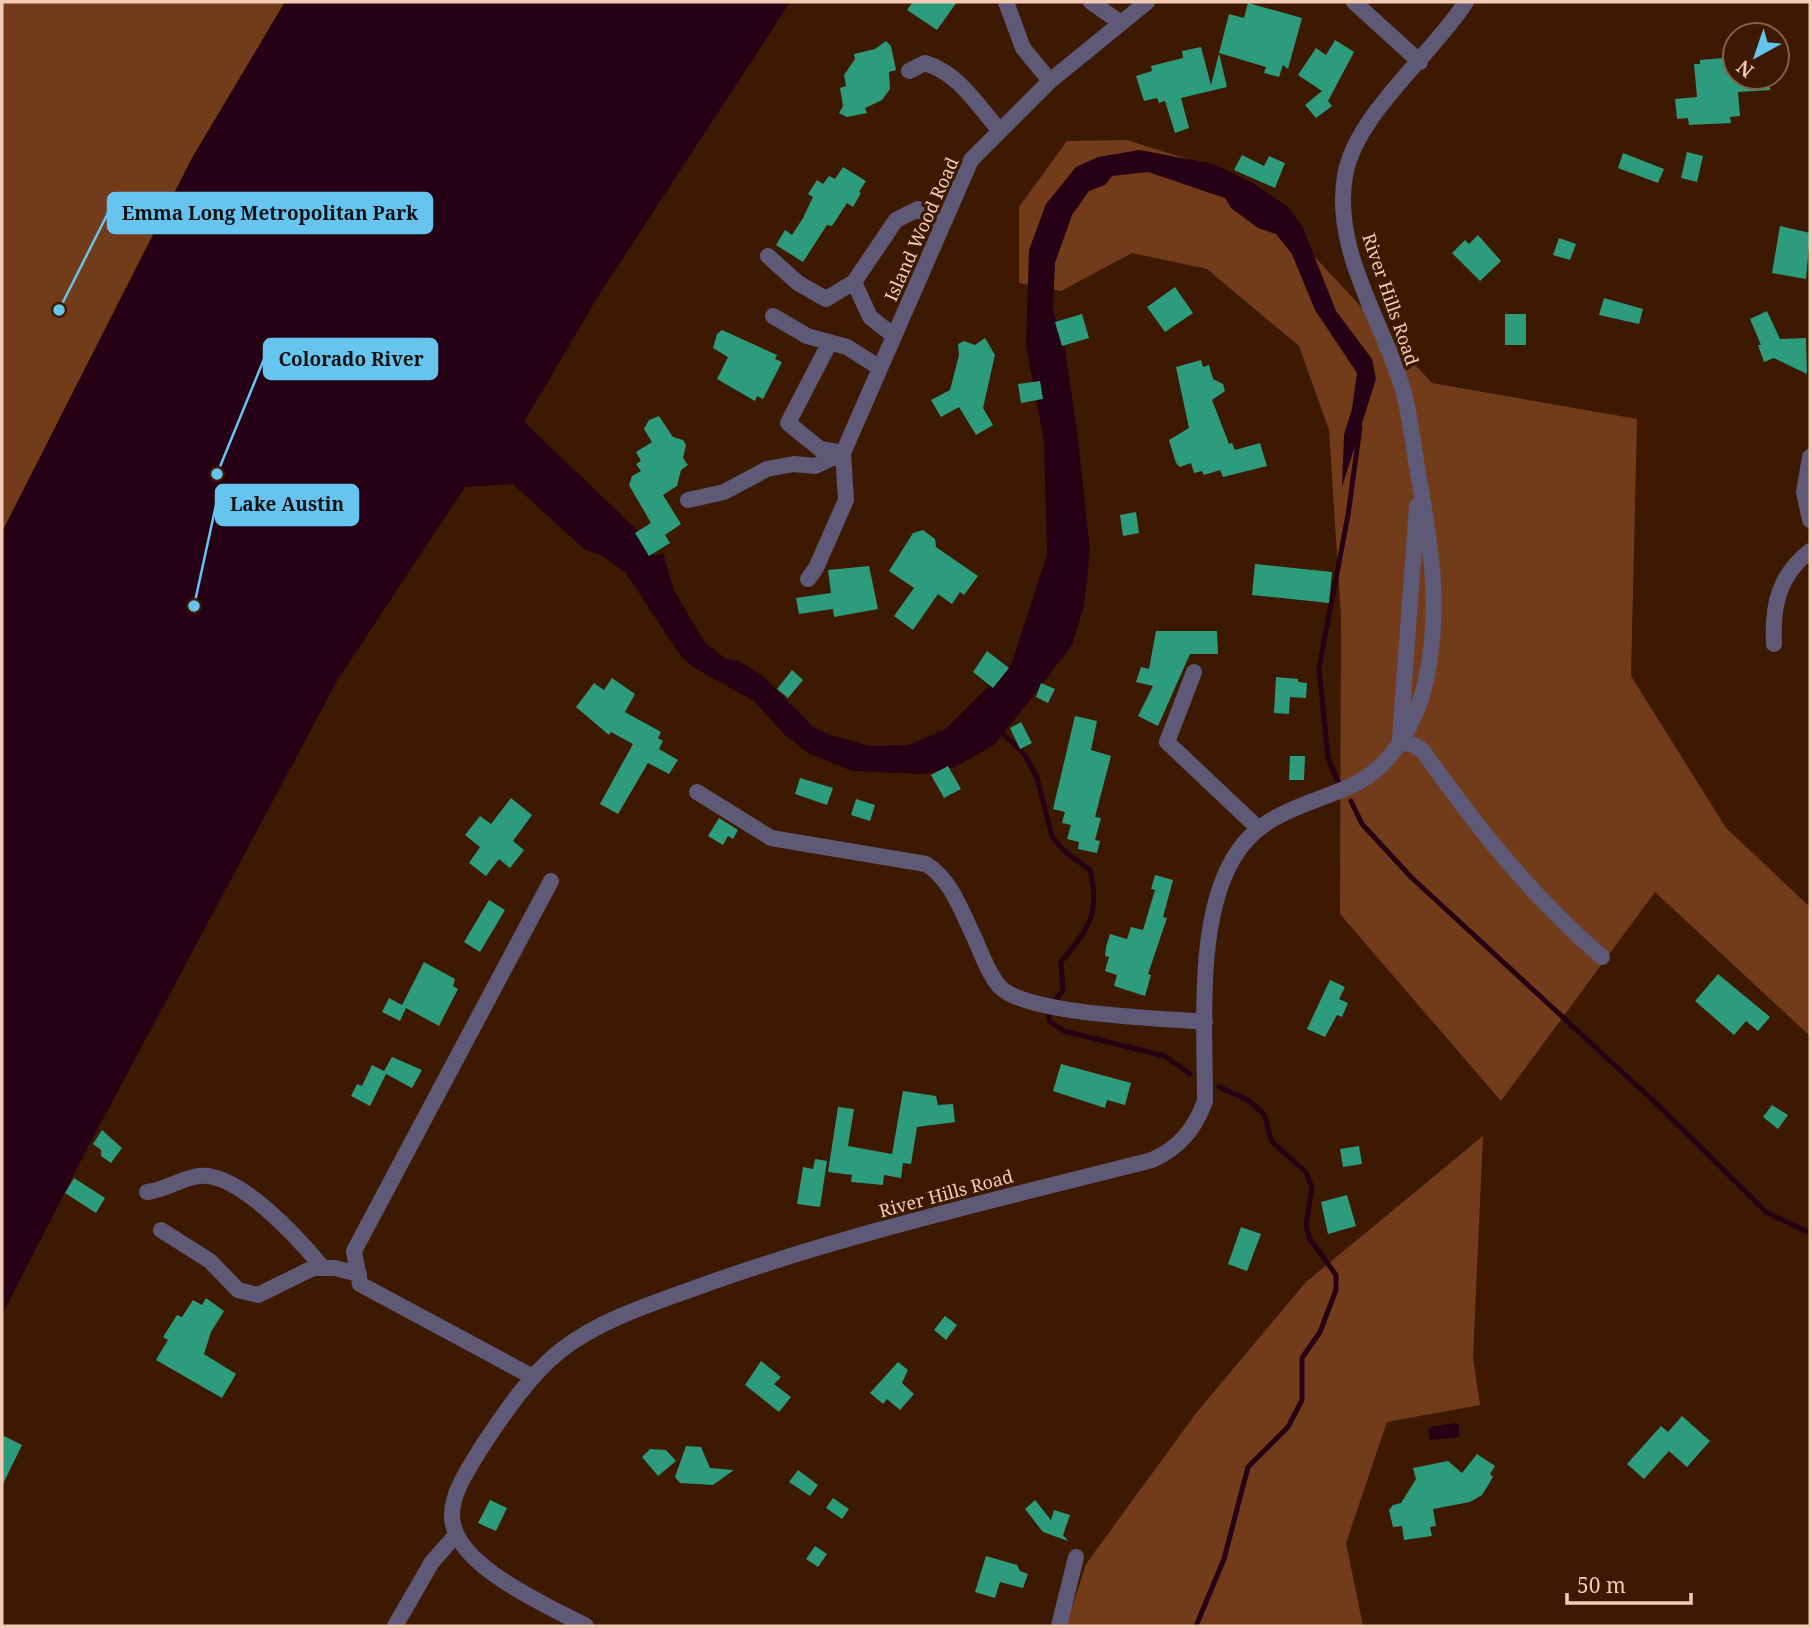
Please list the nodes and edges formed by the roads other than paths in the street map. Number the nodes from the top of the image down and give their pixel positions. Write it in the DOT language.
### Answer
graph roads {
  1 [pos="1006,2"];
  2 [pos="1091,2"];
  3 [pos="1147,2"];
  4 [pos="1354,2"];
  5 [pos="1466,2"];
  6 [pos="1121,23"];
  7 [pos="1420,62"];
  8 [pos="909,71"];
  9 [pos="1050,81"];
  10 [pos="1000,131"];
  11 [pos="944,222"];
  12 [pos="768,256"];
  13 [pos="854,282"];
  14 [pos="772,316"];
  15 [pos="894,336"];
  16 [pos="830,342"];
  17 [pos="880,368"];
  18 [pos="843,453"];
  19 [pos="1810,457"];
  20 [pos="1419,479"];
  21 [pos="688,500"];
  22 [pos="1810,520"];
  23 [pos="1810,551"];
  24 [pos="808,579"];
  25 [pos="1774,644"];
  26 [pos="1194,672"];
  27 [pos="1400,742"];
  28 [pos="697,793"];
  29 [pos="1258,828"];
  30 [pos="551,881"];
  31 [pos="1602,957"];
  32 [pos="1205,1022"];
  33 [pos="147,1192"];
  34 [pos="161,1230"];
  35 [pos="323,1268"];
  36 [pos="359,1274"];
  37 [pos="533,1377"];
  38 [pos="455,1535"];
  39 [pos="1076,1557"];
  40 [pos="394,1626"];
  41 [pos="586,1626"];
  42 [pos="1059,1626"];
  1 -- 9 [label="street"];
  2 -- 6 [label="street"];
  3 -- 6 [label="street, Island Wood Road"];
  4 -- 7 [label="street"];
  5 -- 7 [label="street, River Hills Road"];
  6 -- 9 [label="street, Island Wood Road"];
  7 -- 20 [label="street, River Hills Road"];
  8 -- 10 [label="street"];
  9 -- 10 [label="street, Island Wood Road"];
  10 -- 11 [label="street, Island Wood Road"];
  11 -- 13 [label="street"];
  11 -- 15 [label="street, Island Wood Road"];
  12 -- 13 [label="street"];
  13 -- 15 [label="street"];
  14 -- 16 [label="street"];
  15 -- 17 [label="street, Island Wood Road"];
  16 -- 17 [label="street"];
  16 -- 18 [label="street"];
  17 -- 18 [label="street, Island Wood Road"];
  18 -- 21 [label="street"];
  18 -- 24 [label="street"];
  19 -- 22 [label="street"];
  20 -- 27 [label="street, River Hills Road"];
  20 -- 27 [label="street, River Hills Road"];
  23 -- 25 [label="street"];
  26 -- 29 [label="street"];
  27 -- 29 [label="street, River Hills Road"];
  27 -- 31 [label="street"];
  28 -- 32 [label="street"];
  29 -- 32 [label="street, River Hills Road"];
  30 -- 36 [label="street"];
  32 -- 37 [label="street, River Hills Road"];
  33 -- 35 [label="street"];
  34 -- 35 [label="street"];
  35 -- 36 [label="street"];
  36 -- 37 [label="street"];
  37 -- 38 [label="street, River Hills Road"];
  38 -- 40 [label="street"];
  38 -- 41 [label="street"];
  39 -- 42 [label="street"];
}
